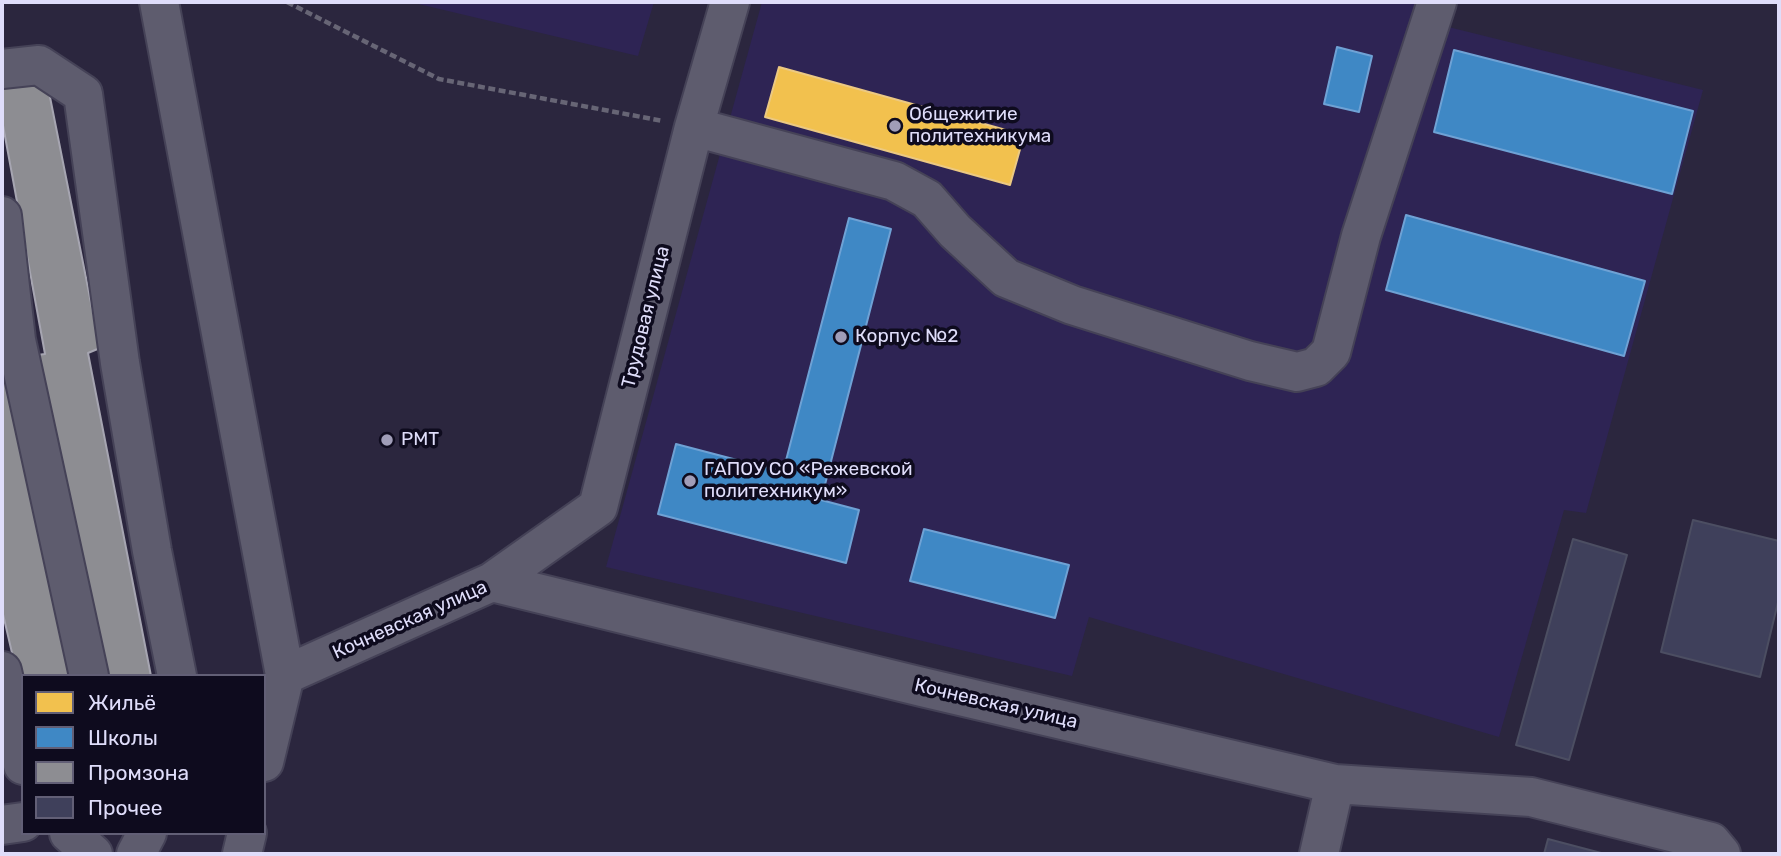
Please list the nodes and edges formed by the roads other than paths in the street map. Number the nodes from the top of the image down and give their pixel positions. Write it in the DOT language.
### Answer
graph roads {
  1 [pos="159,2"];
  2 [pos="730,2"];
  3 [pos="1437,2"];
  4 [pos="2,69"];
  5 [pos="694,127"];
  6 [pos="2,216"];
  7 [pos="5,273"];
  8 [pos="492,582"];
  9 [pos="2,671"];
  10 [pos="89,674"];
  11 [pos="177,674"];
  12 [pos="285,675"];
  13 [pos="266,754"];
  14 [pos="21,756"];
  15 [pos="1335,783"];
  16 [pos="21,822"];
  17 [pos="2,825"];
  18 [pos="71,835"];
  19 [pos="123,835"];
  20 [pos="146,835"];
  21 [pos="247,835"];
  22 [pos="1713,850"];
  23 [pos="93,854"];
  24 [pos="128,854"];
  25 [pos="136,854"];
  26 [pos="242,854"];
  27 [pos="1319,854"];
  1 -- 12 [label="street"];
  2 -- 5 [label="street, Трудовая улица"];
  3 -- 5 [label="street"];
  4 -- 11 [label="street"];
  5 -- 8 [label="street, Трудовая улица"];
  6 -- 7 [label="street"];
  7 -- 10 [label="street"];
  8 -- 12 [label="street, Кочневская улица"];
  8 -- 15 [label="street, Кочневская улица"];
  9 -- 14 [label="street"];
  12 -- 13 [label="street"];
  15 -- 22 [label="street, Кочневская улица"];
  15 -- 27 [label="street"];
  16 -- 17 [label="street"];
  18 -- 23 [label="street"];
  19 -- 24 [label="street"];
  20 -- 25 [label="street"];
  21 -- 26 [label="street"];
}
